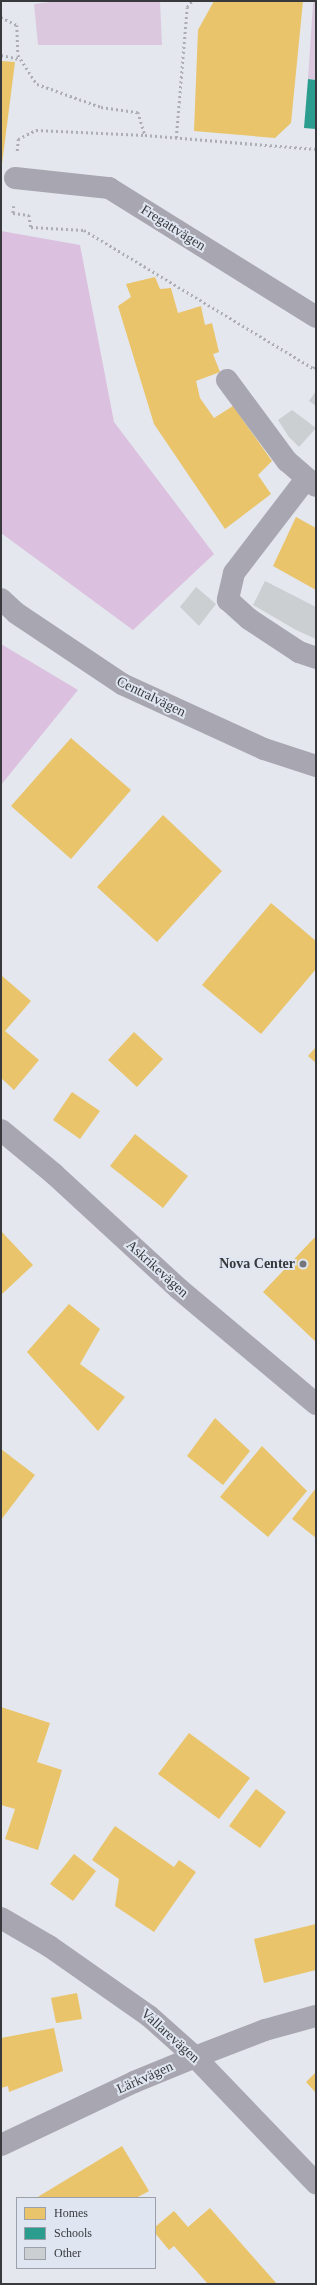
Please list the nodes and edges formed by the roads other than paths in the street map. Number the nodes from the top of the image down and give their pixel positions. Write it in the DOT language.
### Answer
graph roads {
  1 [pos="15,178"];
  2 [pos="316,317"];
  3 [pos="227,380"];
  4 [pos="311,483"];
  5 [pos="1,599"];
  6 [pos="316,658"];
  7 [pos="316,766"];
  8 [pos="1,1130"];
  9 [pos="316,1404"];
  10 [pos="1,1918"];
  11 [pos="316,2016"];
  12 [pos="195,2056"];
  13 [pos="1,2145"];
  14 [pos="316,2183"];
  1 -- 2 [label="street, Fregattvägen"];
  3 -- 4 [label="street"];
  4 -- 6 [label="street"];
  5 -- 7 [label="street, Centralvägen"];
  8 -- 9 [label="street, Askrikevägen"];
  10 -- 12 [label="street, Vallarevägen"];
  11 -- 12 [label="street, Lärkvägen"];
  12 -- 13 [label="street, Lärkvägen"];
  12 -- 14 [label="street, Vallarevägen"];
}
